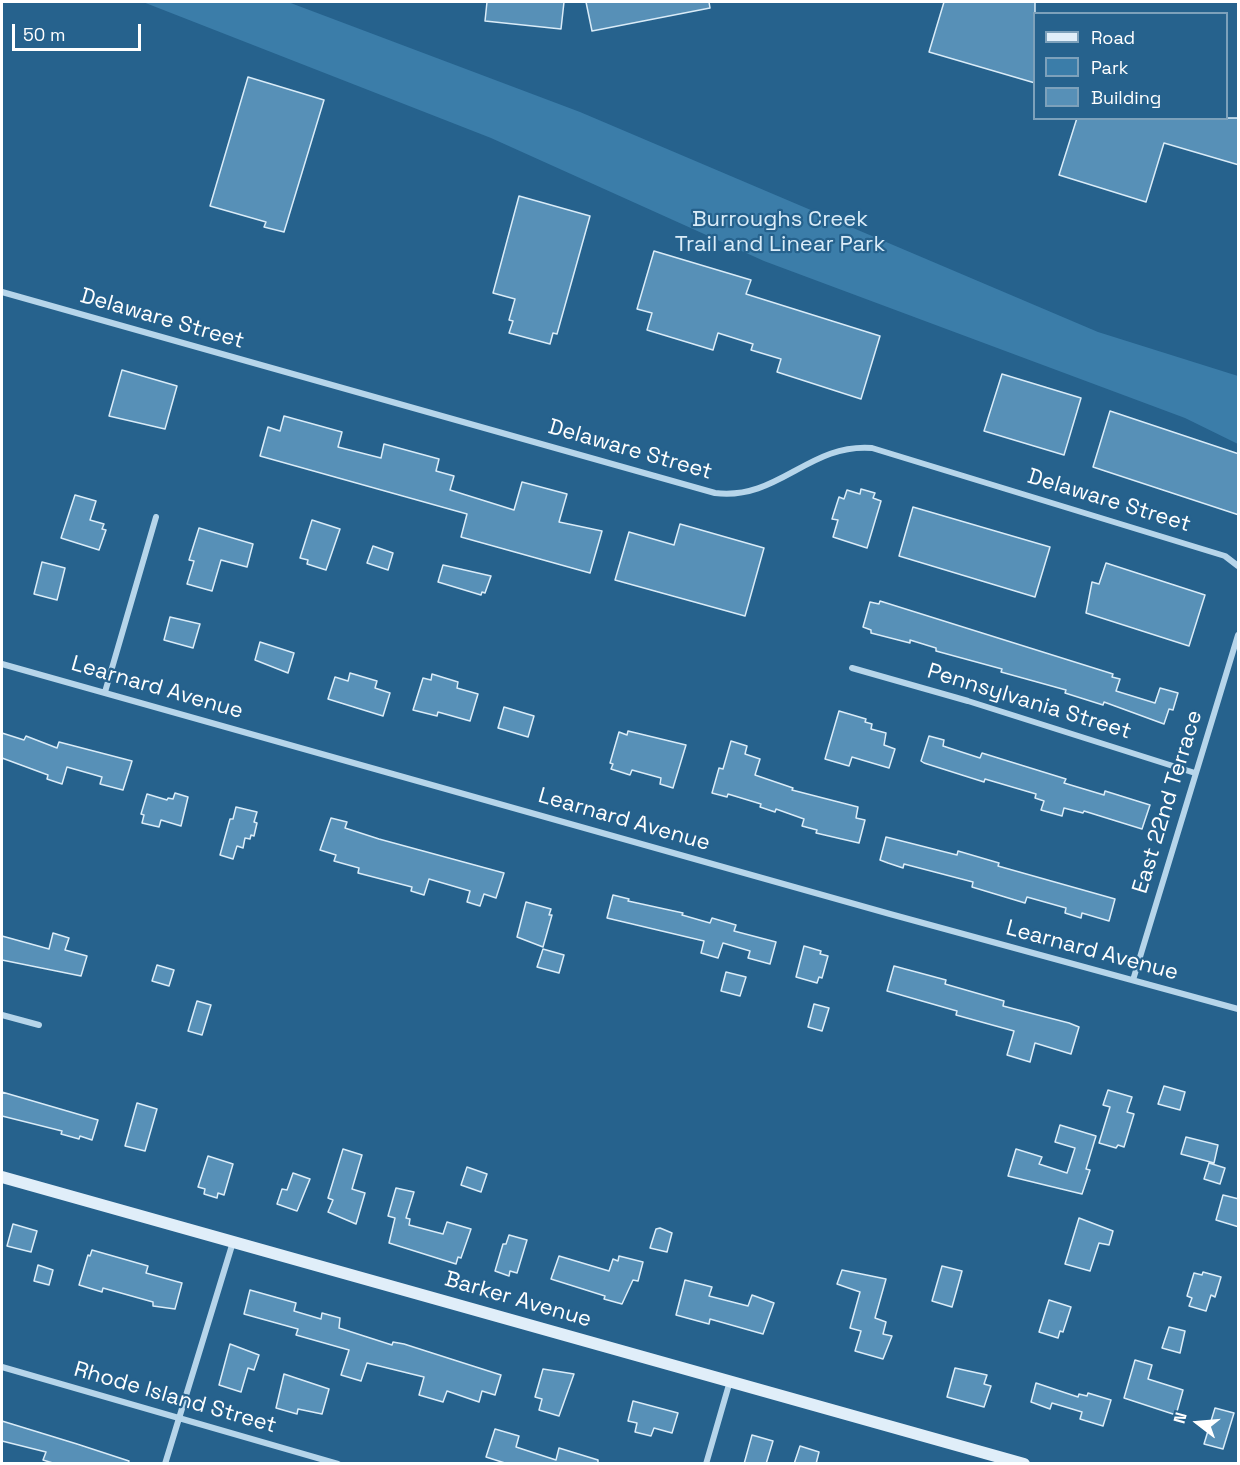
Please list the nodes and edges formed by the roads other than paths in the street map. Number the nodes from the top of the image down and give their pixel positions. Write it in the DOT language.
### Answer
graph roads {
  1 [pos="2,292"];
  2 [pos="156,517"];
  3 [pos="1239,566"];
  4 [pos="1239,634"];
  5 [pos="2,664"];
  6 [pos="852,668"];
  7 [pos="105,692"];
  8 [pos="1196,773"];
  9 [pos="1133,981"];
  10 [pos="1239,1009"];
  11 [pos="2,1015"];
  12 [pos="39,1025"];
  13 [pos="2,1177"];
  14 [pos="232,1242"];
  15 [pos="2,1367"];
  16 [pos="730,1381"];
  17 [pos="179,1418"];
  18 [pos="165,1464"];
  19 [pos="338,1464"];
  20 [pos="706,1464"];
  21 [pos="1024,1464"];
  1 -- 3 [label="street, Delaware Street"];
  2 -- 7 [label="street"];
  4 -- 8 [label="street, East 22nd Terrace"];
  5 -- 7 [label="street, Learnard Avenue"];
  6 -- 8 [label="street, Pennsylvania Street"];
  7 -- 9 [label="street, Learnard Avenue"];
  8 -- 9 [label="street, East 22nd Terrace"];
  9 -- 10 [label="street, Learnard Avenue"];
  11 -- 12 [label="street"];
  13 -- 14 [label="street, Barker Avenue"];
  14 -- 16 [label="street, Barker Avenue"];
  14 -- 17 [label="street"];
  15 -- 17 [label="street, Rhode Island Street"];
  16 -- 20 [label="street"];
  16 -- 21 [label="street, Barker Avenue"];
  17 -- 18 [label="street"];
  17 -- 19 [label="street, Rhode Island Street"];
}
